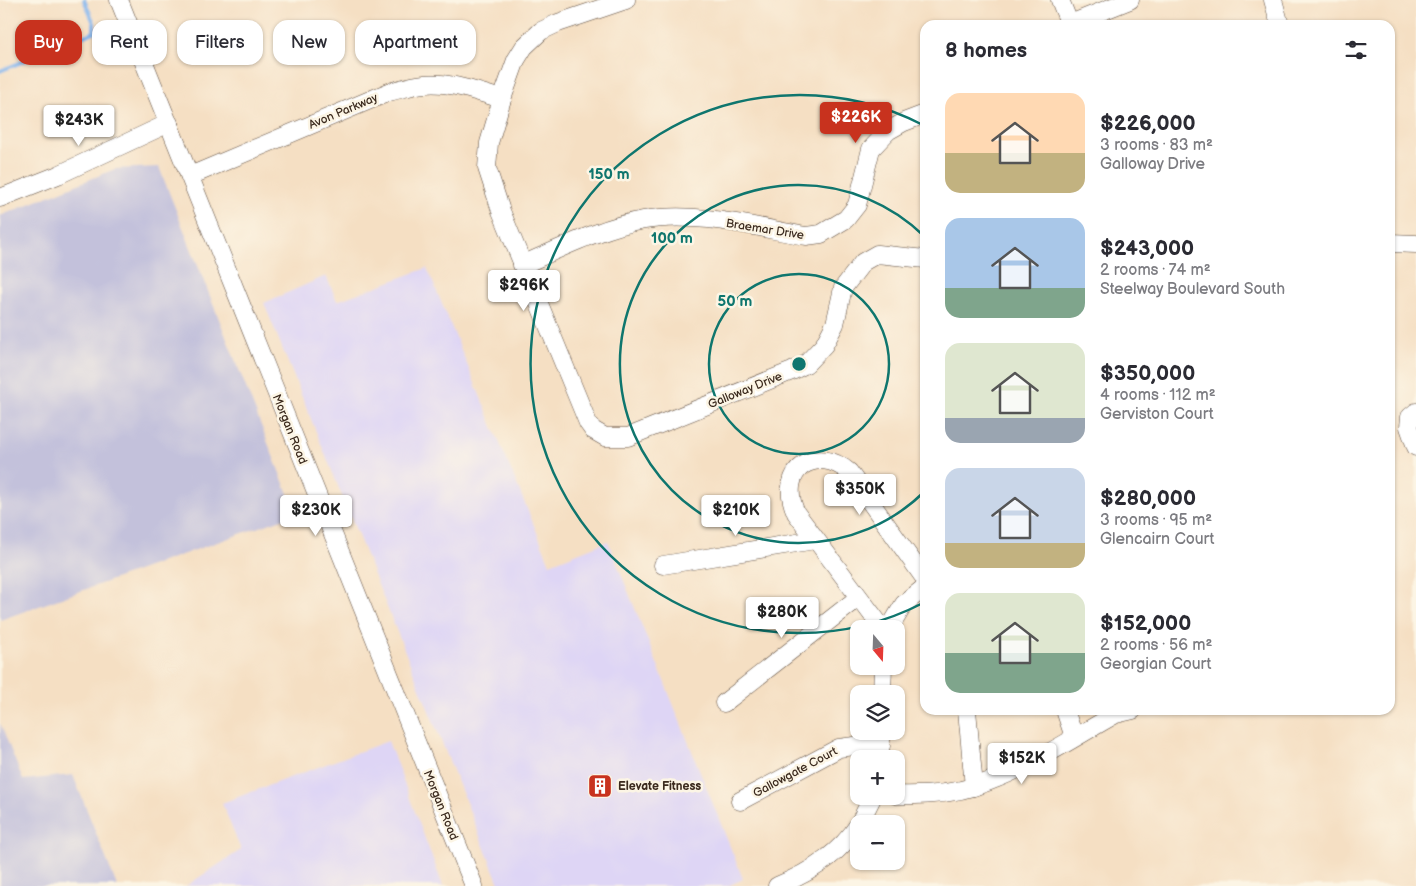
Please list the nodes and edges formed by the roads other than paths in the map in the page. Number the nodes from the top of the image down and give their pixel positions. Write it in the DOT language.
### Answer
graph roads {
  1 [pos="119,0"];
  2 [pos="626,0"];
  3 [pos="1060,0"];
  4 [pos="1130,0"];
  5 [pos="1273,0"];
  6 [pos="1068,20"];
  7 [pos="1080,20"];
  8 [pos="1279,20"];
  9 [pos="502,100"];
  10 [pos="920,116"];
  11 [pos="169,123"];
  12 [pos="190,176"];
  13 [pos="0,198"];
  14 [pos="1395,244"];
  15 [pos="1416,244"];
  16 [pos="920,259"];
  17 [pos="522,265"];
  18 [pos="1416,412"];
  19 [pos="1416,447"];
  20 [pos="815,540"];
  21 [pos="663,565"];
  22 [pos="920,572"];
  23 [pos="920,591"];
  24 [pos="858,598"];
  25 [pos="876,620"];
  26 [pos="894,620"];
  27 [pos="724,703"];
  28 [pos="967,715"];
  29 [pos="1067,715"];
  30 [pos="1115,715"];
  31 [pos="1074,737"];
  32 [pos="881,745"];
  33 [pos="974,787"];
  34 [pos="905,795"];
  35 [pos="740,802"];
  36 [pos="850,836"];
  37 [pos="474,886"];
  38 [pos="777,886"];
  1 -- 11 [label="street, Morgan Road"];
  2 -- 9 [label="street, Galloway Drive"];
  3 -- 6 [label="street"];
  4 -- 7 [label="street"];
  5 -- 8 [label="street"];
  9 -- 12 [label="street, Avon Parkway"];
  9 -- 17 [label="street, Galloway Drive"];
  10 -- 17 [label="street, Braemar Drive"];
  11 -- 12 [label="street, Morgan Road"];
  11 -- 13 [label="street"];
  12 -- 37 [label="street, Morgan Road"];
  14 -- 15 [label="street"];
  16 -- 17 [label="street, Galloway Drive"];
  18 -- 19 [label="street"];
  20 -- 21 [label="street"];
  20 -- 22 [label="street"];
  20 -- 24 [label="street"];
  23 -- 26 [label="street"];
  24 -- 25 [label="street"];
  24 -- 27 [label="street"];
  28 -- 33 [label="street"];
  29 -- 31 [label="street"];
  30 -- 31 [label="street"];
  31 -- 33 [label="street"];
  32 -- 35 [label="street, Gallowgate Court"];
  33 -- 34 [label="street"];
  36 -- 38 [label="street"];
}
